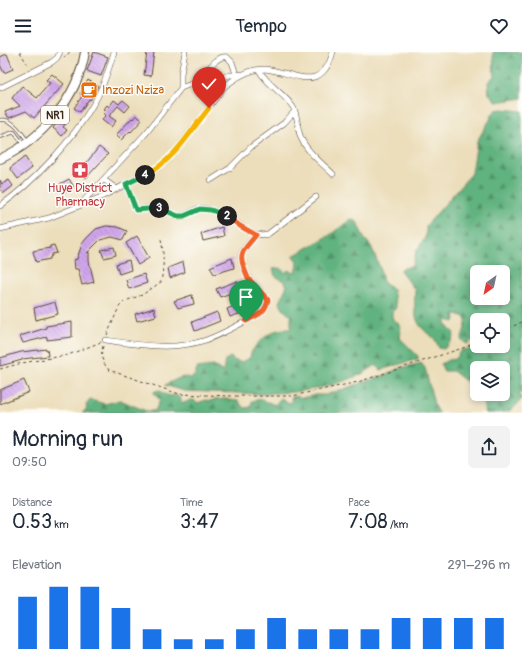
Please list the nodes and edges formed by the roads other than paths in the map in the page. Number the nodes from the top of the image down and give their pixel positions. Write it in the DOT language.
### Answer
graph roads {
  1 [pos="60,52"];
  2 [pos="85,52"];
  3 [pos="114,52"];
  4 [pos="185,52"];
  5 [pos="333,52"];
  6 [pos="260,70"];
  7 [pos="236,74"];
  8 [pos="245,74"];
  9 [pos="214,80"];
  10 [pos="196,82"];
  11 [pos="0,88"];
  12 [pos="181,88"];
  13 [pos="222,89"];
  14 [pos="295,111"];
  15 [pos="0,120"];
  16 [pos="0,137"];
  17 [pos="26,143"];
  18 [pos="0,159"];
  19 [pos="334,174"];
  20 [pos="104,180"];
  21 [pos="211,180"];
  22 [pos="126,184"];
  23 [pos="117,189"];
  24 [pos="316,197"];
  25 [pos="0,206"];
  26 [pos="79,206"];
  27 [pos="0,230"];
  28 [pos="256,235"];
  29 [pos="105,340"];
  1 -- 11 [label="street"];
  2 -- 17 [label="highway, NR1"];
  3 -- 25 [label="street"];
  4 -- 12 [label="street"];
  5 -- 6 [label="street"];
  6 -- 8 [label="street"];
  6 -- 14 [label="street"];
  7 -- 8 [label="street"];
  7 -- 9 [label="street"];
  7 -- 10 [label="street"];
  8 -- 13 [label="street"];
  9 -- 10 [label="street"];
  9 -- 13 [label="street"];
  10 -- 12 [label="street"];
  12 -- 20 [label="street"];
  13 -- 22 [label="street"];
  14 -- 19 [label="street"];
  14 -- 21 [label="street"];
  15 -- 17 [label="lane"];
  16 -- 17 [label="lane"];
  17 -- 18 [label="highway, NR1"];
  20 -- 23 [label="street"];
  20 -- 26 [label="street"];
  22 -- 23 [label="street"];
  22 -- 28 [label="street"];
  23 -- 26 [label="street"];
  24 -- 28 [label="street"];
  26 -- 27 [label="street"];
  28 -- 29 [label="street"];
}
